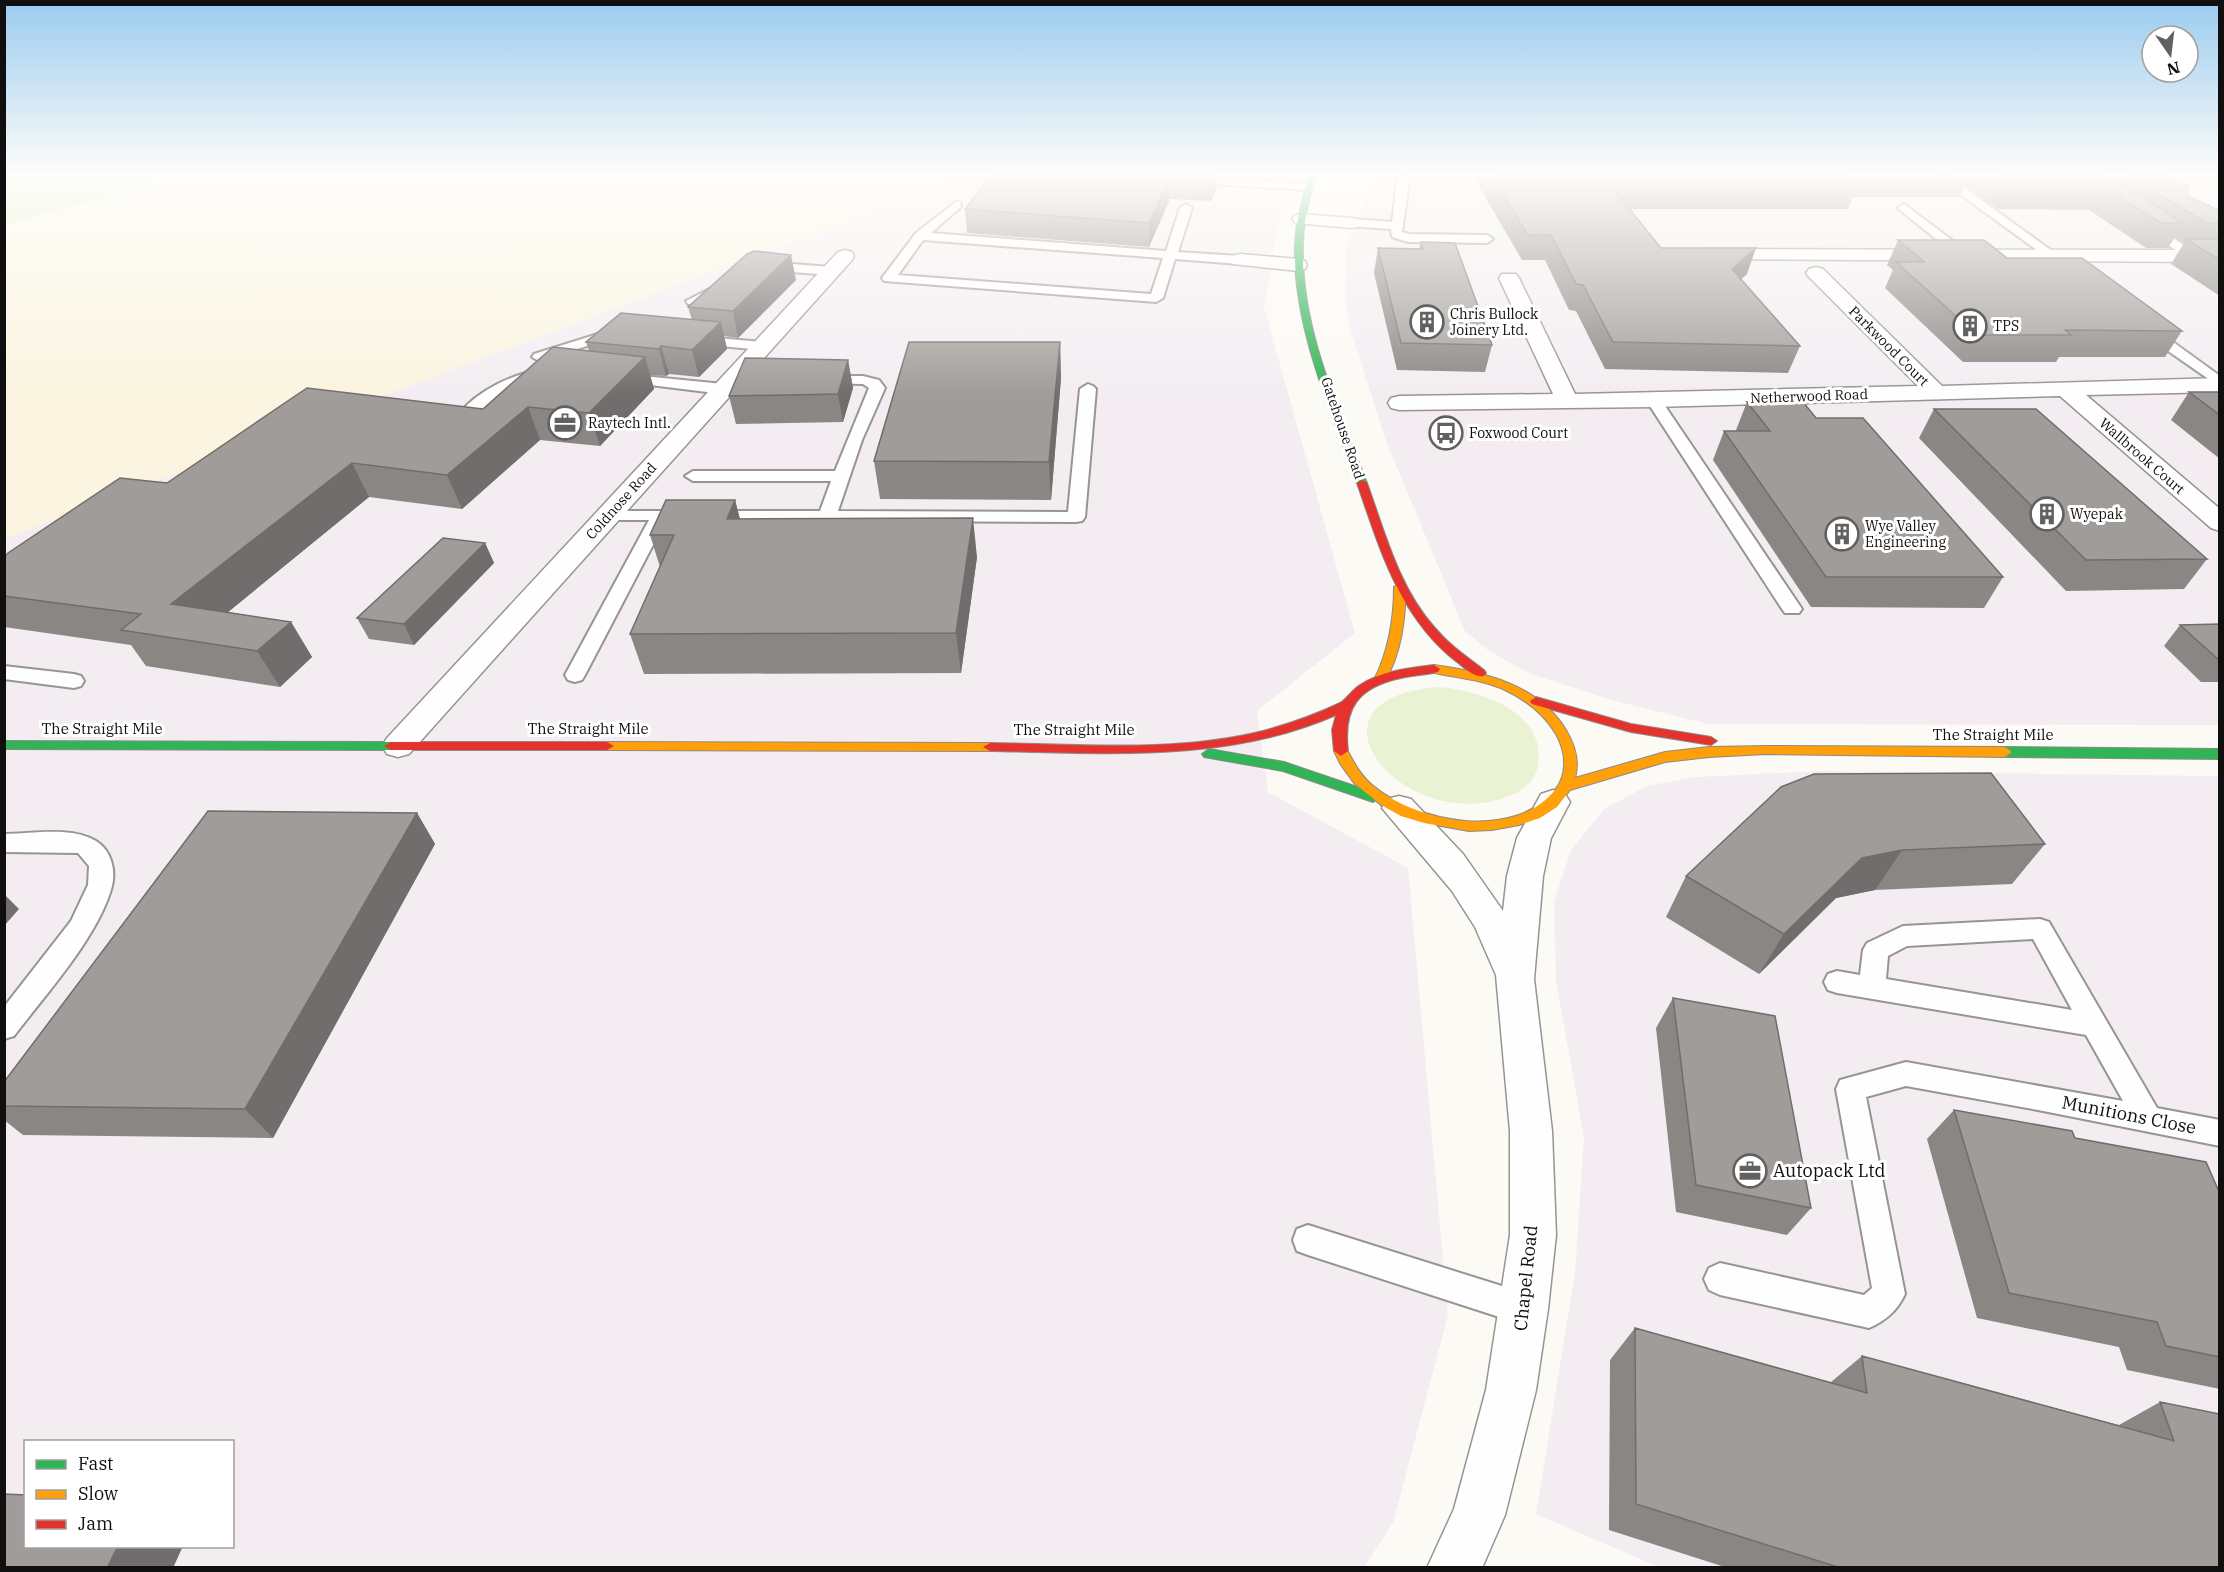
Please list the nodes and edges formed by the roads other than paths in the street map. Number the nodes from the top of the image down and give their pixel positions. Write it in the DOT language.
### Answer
graph roads {
  1 [pos="910,249"];
  2 [pos="1095,249"];
  3 [pos="1171,249"];
  4 [pos="1300,249"];
  5 [pos="1957,249"];
  6 [pos="2044,249"];
  7 [pos="2184,249"];
  8 [pos="1169,255"];
  9 [pos="1684,255"];
  10 [pos="1965,256"];
  11 [pos="2053,256"];
  12 [pos="2194,256"];
  13 [pos="2220,256"];
  14 [pos="1240,260"];
  15 [pos="838,263"];
  16 [pos="1299,265"];
  17 [pos="1816,273"];
  18 [pos="1509,278"];
  19 [pos="693,301"];
  20 [pos="2133,320"];
  21 [pos="637,334"];
  22 [pos="682,338"];
  23 [pos="762,346"];
  24 [pos="539,357"];
  25 [pos="559,372"];
  26 [pos="606,377"];
  27 [pos="806,380"];
  28 [pos="736,382"];
  29 [pos="2220,384"];
  30 [pos="1088,389"];
  31 [pos="2065,389"];
  32 [pos="1937,393"];
  33 [pos="1792,396"];
  34 [pos="1654,400"];
  35 [pos="1567,401"];
  36 [pos="1399,403"];
  37 [pos="466,415"];
  38 [pos="1806,415"];
  39 [pos="693,476"];
  40 [pos="841,476"];
  41 [pos="608,515"];
  42 [pos="660,516"];
  43 [pos="827,516"];
  44 [pos="2220,523"];
  45 [pos="1400,587"];
  46 [pos="1792,609"];
  47 [pos="4,672"];
  48 [pos="575,675"];
  49 [pos="1381,678"];
  50 [pos="1487,678"];
  51 [pos="74,681"];
  52 [pos="1533,701"];
  53 [pos="1346,705"];
  54 [pos="4,745"];
  55 [pos="398,746"];
  56 [pos="1172,747"];
  57 [pos="1766,750"];
  58 [pos="2220,754"];
  59 [pos="1560,794"];
  60 [pos="1392,804"];
  61 [pos="4,843"];
  62 [pos="1515,979"];
  63 [pos="1838,982"];
  64 [pos="1872,988"];
  65 [pos="2094,1025"];
  66 [pos="4,1028"];
  67 [pos="2148,1119"];
  68 [pos="2220,1133"];
  69 [pos="1308,1240"];
  70 [pos="1720,1279"];
  71 [pos="1524,1309"];
  72 [pos="1454,1568"];
  1 -- 8 [label="lane"];
  2 -- 8 [label="lane"];
  3 -- 8 [label="lane"];
  4 -- 16 [label="main road, Gatehouse Road"];
  5 -- 10 [label="lane"];
  6 -- 11 [label="lane"];
  7 -- 12 [label="lane"];
  8 -- 14 [label="lane"];
  9 -- 10 [label="street"];
  10 -- 11 [label="street"];
  11 -- 12 [label="street"];
  12 -- 13 [label="street"];
  14 -- 16 [label="street"];
  15 -- 19 [label="lane"];
  15 -- 23 [label="street, Coldnose Road"];
  16 -- 45 [label="main road, Gatehouse Road"];
  17 -- 32 [label="street, Parkwood Court"];
  18 -- 35 [label="street"];
  20 -- 29 [label="lane"];
  21 -- 24 [label="lane"];
  22 -- 23 [label="lane"];
  23 -- 28 [label="street, Coldnose Road"];
  25 -- 37 [label="lane"];
  26 -- 28 [label="lane"];
  27 -- 40 [label="lane"];
  28 -- 41 [label="street, Coldnose Road"];
  29 -- 31 [label="street, Netherwood Road"];
  30 -- 43 [label="lane"];
  31 -- 32 [label="street, Netherwood Road"];
  31 -- 44 [label="street, Wallbrook Court"];
  32 -- 33 [label="street, Netherwood Road"];
  33 -- 34 [label="street, Netherwood Road"];
  33 -- 38 [label="lane"];
  34 -- 35 [label="street, Netherwood Road"];
  34 -- 46 [label="lane"];
  35 -- 36 [label="street, Netherwood Road"];
  39 -- 40 [label="lane"];
  40 -- 43 [label="lane"];
  41 -- 42 [label="lane"];
  41 -- 55 [label="street, Coldnose Road"];
  42 -- 43 [label="lane"];
  42 -- 48 [label="lane"];
  45 -- 49 [label="main road, Gatehouse Road"];
  45 -- 50 [label="main road, Gatehouse Road"];
  47 -- 51 [label="lane"];
  49 -- 50 [label="main road"];
  49 -- 53 [label="main road"];
  50 -- 52 [label="main road"];
  52 -- 57 [label="main road, The Straight Mile"];
  52 -- 59 [label="main road"];
  53 -- 56 [label="main road, The Straight Mile"];
  53 -- 60 [label="main road"];
  54 -- 55 [label="main road, The Straight Mile"];
  55 -- 56 [label="main road, The Straight Mile"];
  56 -- 60 [label="main road, The Straight Mile"];
  57 -- 58 [label="main road, The Straight Mile"];
  57 -- 59 [label="main road, The Straight Mile"];
  59 -- 60 [label="main road"];
  59 -- 62 [label="street, Chapel Road"];
  60 -- 62 [label="street, Chapel Road"];
  61 -- 66 [label="lane"];
  62 -- 71 [label="street, Chapel Road"];
  63 -- 64 [label="lane"];
  64 -- 65 [label="lane"];
  64 -- 65 [label="lane"];
  65 -- 67 [label="lane"];
  67 -- 68 [label="lane, Munitions Close"];
  67 -- 70 [label="lane, Munitions Close"];
  69 -- 71 [label="lane"];
  71 -- 72 [label="street, Chapel Road"];
}
